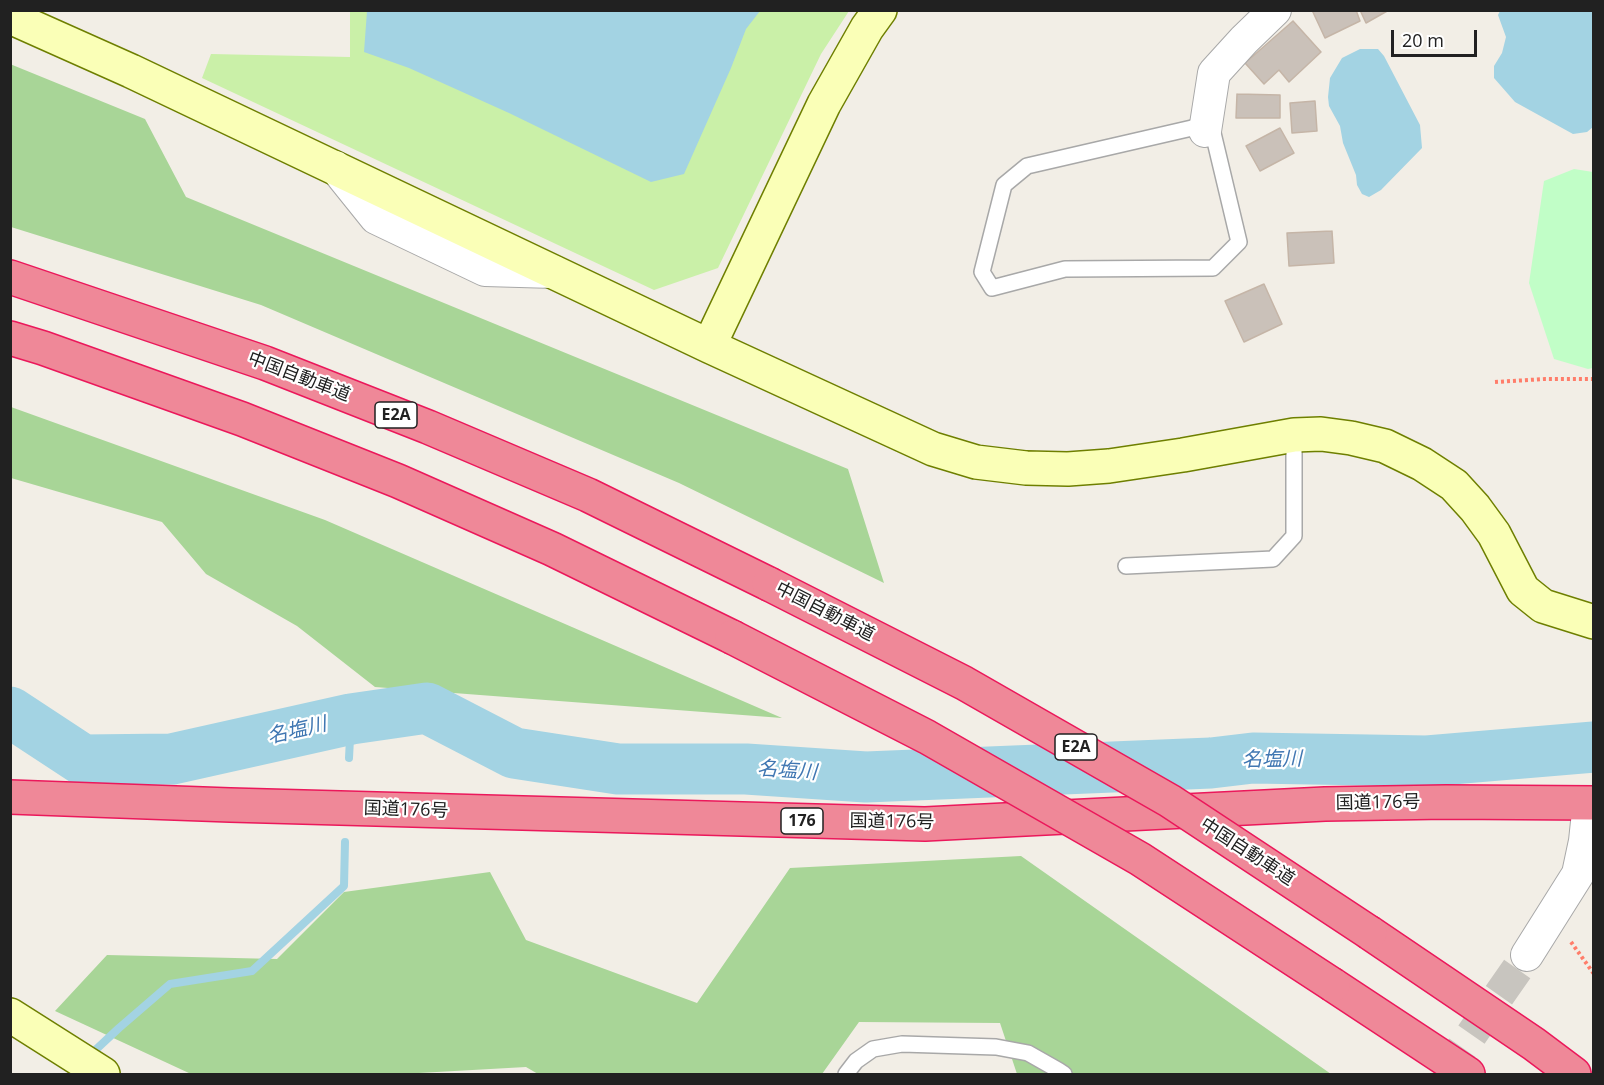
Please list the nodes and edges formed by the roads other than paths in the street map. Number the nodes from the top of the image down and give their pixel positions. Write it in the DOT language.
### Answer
graph roads {
  1 [pos="880,10"];
  2 [pos="1275,10"];
  3 [pos="10,17"];
  4 [pos="1205,131"];
  5 [pos="10,277"];
  6 [pos="10,338"];
  7 [pos="709,346"];
  8 [pos="1294,435"];
  9 [pos="1125,566"];
  10 [pos="1593,622"];
  11 [pos="10,797"];
  12 [pos="1591,803"];
  13 [pos="1527,955"];
  14 [pos="10,1015"];
  15 [pos="103,1074"];
  16 [pos="846,1074"];
  17 [pos="1064,1074"];
  18 [pos="1468,1074"];
  19 [pos="1574,1074"];
  1 -- 7 [label="street"];
  2 -- 4 [label="street"];
  3 -- 7 [label="street"];
  4 -- 4 [label="lane"];
  5 -- 19 [label="highway, 中国自動車道 / E2A, bridge"];
  6 -- 18 [label="highway, bridge"];
  7 -- 8 [label="street"];
  8 -- 9 [label="lane"];
  8 -- 10 [label="street"];
  11 -- 12 [label="highway, 国道176号 / 176"];
  12 -- 13 [label="street"];
  14 -- 15 [label="street"];
  16 -- 17 [label="lane"];
}
